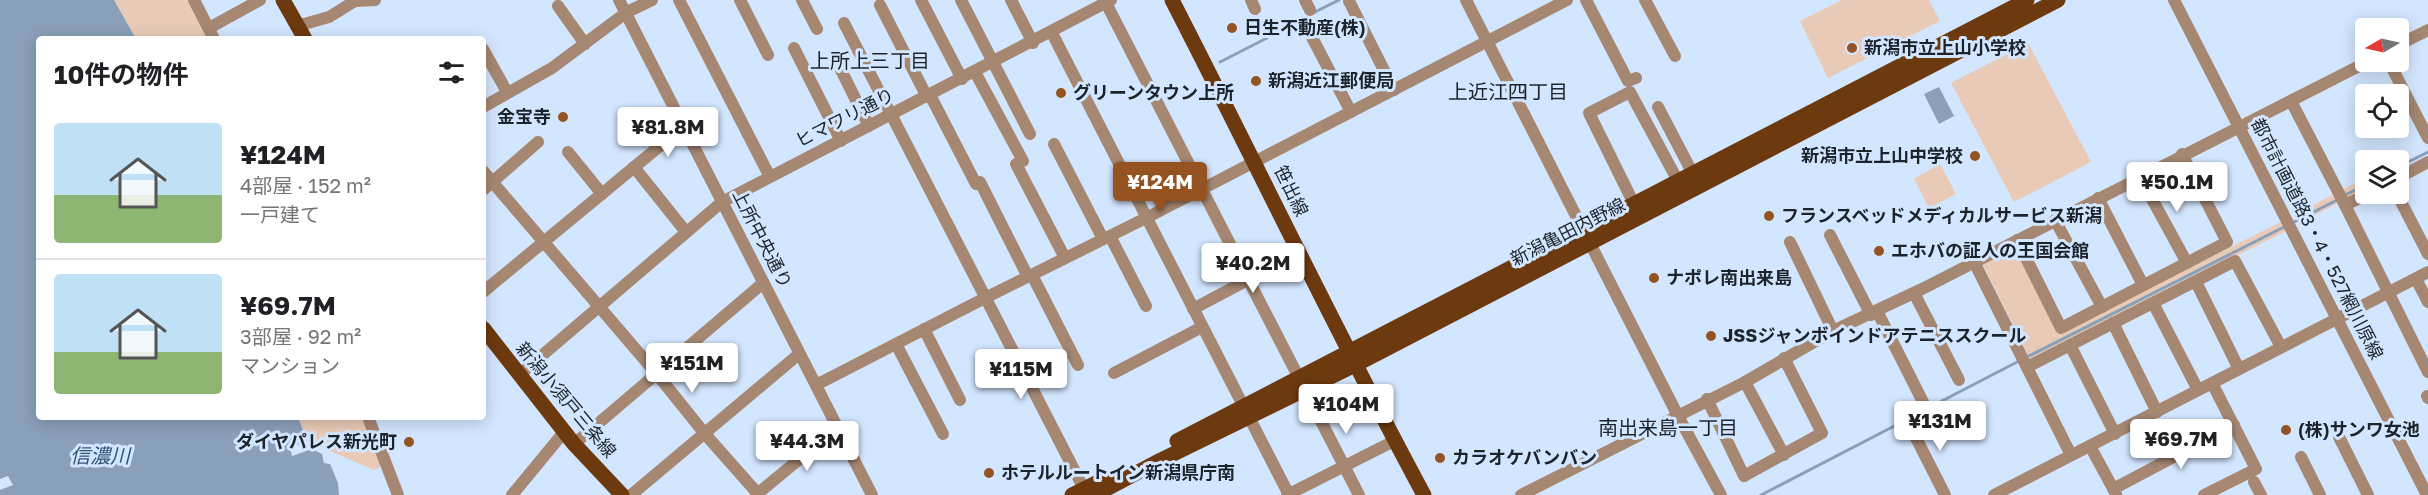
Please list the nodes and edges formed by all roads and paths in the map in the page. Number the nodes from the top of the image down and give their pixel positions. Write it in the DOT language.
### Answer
graph roads {
  1 [pos="194,0"];
  2 [pos="260,0"];
  3 [pos="283,0"];
  4 [pos="375,0"];
  5 [pos="619,0"];
  6 [pos="652,0"];
  7 [pos="679,0"];
  8 [pos="740,0"];
  9 [pos="802,0"];
  10 [pos="921,0"];
  11 [pos="961,0"];
  12 [pos="1011,0"];
  13 [pos="1172,0"];
  14 [pos="1466,0"];
  15 [pos="1567,0"];
  16 [pos="1586,0"];
  17 [pos="1645,0"];
  18 [pos="2027,0"];
  19 [pos="2058,0"];
  20 [pos="2174,0"];
  21 [pos="1109,1"];
  22 [pos="1349,1"];
  23 [pos="880,5"];
  24 [pos="558,6"];
  25 [pos="1306,11"];
  26 [pos="627,12"];
  27 [pos="844,23"];
  28 [pos="817,29"];
  29 [pos="301,32"];
  30 [pos="212,33"];
  31 [pos="1052,33"];
  32 [pos="2427,33"];
  33 [pos="2409,40"];
  34 [pos="1487,41"];
  35 [pos="1033,43"];
  36 [pos="585,44"];
  37 [pos="794,48"];
  38 [pos="486,54"];
  39 [pos="768,55"];
  40 [pos="1675,56"];
  41 [pos="835,58"];
  42 [pos="993,63"];
  43 [pos="2355,68"];
  44 [pos="975,72"];
  45 [pos="2394,72"];
  46 [pos="1636,78"];
  47 [pos="962,79"];
  48 [pos="1394,90"];
  49 [pos="507,92"];
  50 [pos="928,96"];
  51 [pos="2291,101"];
  52 [pos="486,105"];
  53 [pos="1658,107"];
  54 [pos="1351,112"];
  55 [pos="892,115"];
  56 [pos="684,126"];
  57 [pos="869,126"];
  58 [pos="2240,127"];
  59 [pos="1030,134"];
  60 [pos="2428,138"];
  61 [pos="841,141"];
  62 [pos="538,142"];
  63 [pos="1054,144"];
  64 [pos="568,152"];
  65 [pos="2182,154"];
  66 [pos="1256,162"];
  67 [pos="2428,162"];
  68 [pos="634,166"];
  69 [pos="2409,172"];
  70 [pos="1693,174"];
  71 [pos="771,177"];
  72 [pos="2140,177"];
  73 [pos="1678,182"];
  74 [pos="488,186"];
  75 [pos="1201,190"];
  76 [pos="602,194"];
  77 [pos="2098,198"];
  78 [pos="2355,200"];
  79 [pos="722,202"];
  80 [pos="1634,204"];
  81 [pos="2402,204"];
  82 [pos="2346,205"];
  83 [pos="1146,218"];
  84 [pos="2055,220"];
  85 [pos="686,232"];
  86 [pos="1830,235"];
  87 [pos="1588,236"];
  88 [pos="1107,238"];
  89 [pos="2017,240"];
  90 [pos="545,242"];
  91 [pos="1790,242"];
  92 [pos="1300,252"];
  93 [pos="2428,254"];
  94 [pos="1065,258"];
  95 [pos="1974,262"];
  96 [pos="2187,263"];
  97 [pos="2428,272"];
  98 [pos="1030,276"];
  99 [pos="2416,279"];
  100 [pos="1248,280"];
  101 [pos="763,282"];
  102 [pos="2196,282"];
  103 [pos="2143,285"];
  104 [pos="486,290"];
  105 [pos="2389,292"];
  106 [pos="1914,293"];
  107 [pos="985,298"];
  108 [pos="2428,302"];
  109 [pos="2153,303"];
  110 [pos="598,306"];
  111 [pos="1146,306"];
  112 [pos="2102,308"];
  113 [pos="1193,309"];
  114 [pos="1874,313"];
  115 [pos="2338,318"];
  116 [pos="2113,323"];
  117 [pos="1202,327"];
  118 [pos="924,329"];
  119 [pos="1833,331"];
  120 [pos="486,332"];
  121 [pos="896,344"];
  122 [pos="2070,345"];
  123 [pos="2281,347"];
  124 [pos="799,354"];
  125 [pos="1784,358"];
  126 [pos="1352,359"];
  127 [pos="2024,361"];
  128 [pos="1078,365"];
  129 [pos="2239,369"];
  130 [pos="2428,372"];
  131 [pos="656,373"];
  132 [pos="1114,373"];
  133 [pos="519,375"];
  134 [pos="1959,380"];
  135 [pos="1745,382"];
  136 [pos="2212,383"];
  137 [pos="1302,384"];
  138 [pos="816,385"];
  139 [pos="2198,390"];
  140 [pos="1707,399"];
  141 [pos="960,400"];
  142 [pos="1925,406"];
  143 [pos="2157,411"];
  144 [pos="1246,412"];
  145 [pos="1677,414"];
  146 [pos="369,420"];
  147 [pos="1908,422"];
  148 [pos="2234,425"];
  149 [pos="837,428"];
  150 [pos="705,434"];
  151 [pos="943,434"];
  152 [pos="2115,434"];
  153 [pos="2339,437"];
  154 [pos="569,438"];
  155 [pos="1394,441"];
  156 [pos="2090,446"];
  157 [pos="1784,455"];
  158 [pos="2071,455"];
  159 [pos="2301,457"];
  160 [pos="1345,466"];
  161 [pos="2254,482"];
  162 [pos="2115,492"];
  163 [pos="1084,493"];
  164 [pos="398,495"];
  165 [pos="512,495"];
  166 [pos="622,495"];
  167 [pos="631,495"];
  168 [pos="758,495"];
  169 [pos="872,495"];
  170 [pos="1288,495"];
  171 [pos="1359,495"];
  172 [pos="1424,495"];
  173 [pos="1521,495"];
  174 [pos="1720,495"];
  175 [pos="1945,495"];
  176 [pos="1994,495"];
  177 [pos="2204,495"];
  178 [pos="2261,495"];
  179 [pos="2320,495"];
  180 [pos="2368,495"];
  181 [pos="2427,495"];
  1 -- 30 [label="street"];
  2 -- 30 [label="street"];
  3 -- 29 [label="main road"];
  4 -- 29 [label="street"];
  5 -- 26 [label="street, 上所中央通り"];
  6 -- 26 [label="street"];
  7 -- 71 [label="street"];
  8 -- 39 [label="street"];
  9 -- 28 [label="street"];
  10 -- 47 [label="street"];
  11 -- 42 [label="street"];
  12 -- 35 [label="street"];
  13 -- 66 [label="main road, 笹出線"];
  14 -- 34 [label="street"];
  15 -- 34 [label="street"];
  16 -- 46 [label="street"];
  17 -- 40 [label="street"];
  18 -- 70 [label="main road, 新潟亀田内野線"];
  19 -- 87 [label="main road, 新潟亀田内野線"];
  20 -- 58 [label="street, 都市計画道路3・4・527網川原線"];
  21 -- 31 [label="street, ヒマワリ通り"];
  21 -- 75 [label="street"];
  22 -- 48 [label="street"];
  23 -- 50 [label="street"];
  24 -- 36 [label="street"];
  25 -- 54 [label="street"];
  26 -- 36 [label="street"];
  26 -- 56 [label="street, 上所中央通り"];
  27 -- 55 [label="street"];
  31 -- 35 [label="street, ヒマワリ通り"];
  31 -- 83 [label="street"];
  32 -- 33 [label="street"];
  34 -- 48 [label="street"];
  34 -- 87 [label="street"];
  35 -- 42 [label="street, ヒマワリ通り"];
  36 -- 49 [label="street"];
  37 -- 61 [label="street"];
  38 -- 49 [label="street"];
  41 -- 57 [label="street"];
  42 -- 44 [label="street, ヒマワリ通り"];
  42 -- 59 [label="street"];
  43 -- 51 [label="street"];
  44 -- 47 [label="street, ヒマワリ通り"];
  44 -- 94 [label="street"];
  45 -- 60 [label="street"];
  47 -- 50 [label="street, ヒマワリ通り"];
  48 -- 54 [label="street"];
  49 -- 52 [label="street"];
  50 -- 55 [label="street, ヒマワリ通り"];
  50 -- 98 [label="street"];
  51 -- 58 [label="street"];
  51 -- 82 [label="street"];
  53 -- 70 [label="street"];
  54 -- 66 [label="street"];
  55 -- 57 [label="street, ヒマワリ通り"];
  55 -- 107 [label="street"];
  56 -- 68 [label="street"];
  56 -- 79 [label="street, 上所中央通り"];
  57 -- 61 [label="street, ヒマワリ通り"];
  58 -- 65 [label="street"];
  58 -- 115 [label="street, 都市計画道路3・4・527網川原線"];
  61 -- 71 [label="street, ヒマワリ通り"];
  62 -- 74 [label="street"];
  63 -- 88 [label="street"];
  64 -- 76 [label="street"];
  65 -- 72 [label="street"];
  65 -- 96 [label="street"];
  66 -- 75 [label="street"];
  66 -- 92 [label="main road, 笹出線"];
  67 -- 69 [label="street"];
  68 -- 76 [label="street"];
  68 -- 85 [label="street"];
  70 -- 73 [label="main road, 新潟亀田内野線"];
  71 -- 79 [label="street, ヒマワリ通り"];
  72 -- 77 [label="street"];
  72 -- 96 [label="street"];
  73 -- 80 [label="main road, 新潟亀田内野線"];
  73 -- 80 [label="street"];
  74 -- 90 [label="street"];
  75 -- 83 [label="street"];
  75 -- 100 [label="street"];
  76 -- 90 [label="street"];
  77 -- 84 [label="street"];
  77 -- 103 [label="street"];
  78 -- 82 [label="street"];
  79 -- 85 [label="street, ヒマワリ通り"];
  79 -- 101 [label="street, 上所中央通り"];
  80 -- 87 [label="main road, 新潟亀田内野線"];
  81 -- 93 [label="street"];
  82 -- 105 [label="street"];
  83 -- 88 [label="street"];
  83 -- 113 [label="street"];
  84 -- 89 [label="street"];
  84 -- 112 [label="street"];
  85 -- 110 [label="street, ヒマワリ通り"];
  86 -- 114 [label="street"];
  87 -- 126 [label="main road, 新潟亀田内野線"];
  87 -- 145 [label="street"];
  88 -- 94 [label="street"];
  88 -- 111 [label="street"];
  89 -- 95 [label="street"];
  89 -- 112 [label="street"];
  90 -- 104 [label="street"];
  90 -- 110 [label="street"];
  91 -- 119 [label="street"];
  92 -- 100 [label="street"];
  92 -- 126 [label="main road, 笹出線"];
  94 -- 98 [label="street"];
  95 -- 106 [label="street"];
  95 -- 127 [label="street"];
  96 -- 103 [label="street"];
  97 -- 99 [label="street"];
  98 -- 107 [label="street"];
  98 -- 128 [label="street"];
  99 -- 105 [label="street"];
  99 -- 108 [label="street"];
  100 -- 113 [label="street"];
  100 -- 137 [label="street"];
  101 -- 124 [label="street, 上所中央通り"];
  101 -- 131 [label="street"];
  102 -- 109 [label="street"];
  102 -- 123 [label="street"];
  102 -- 129 [label="street"];
  103 -- 112 [label="street"];
  105 -- 115 [label="street"];
  105 -- 130 [label="street"];
  106 -- 114 [label="street"];
  106 -- 134 [label="street"];
  107 -- 118 [label="street"];
  107 -- 163 [label="street"];
  109 -- 116 [label="street"];
  109 -- 139 [label="street"];
  110 -- 131 [label="street"];
  110 -- 133 [label="street, ヒマワリ通り"];
  113 -- 117 [label="street"];
  114 -- 119 [label="street"];
  114 -- 142 [label="street"];
  115 -- 123 [label="street"];
  115 -- 181 [label="street, 都市計画道路3・4・527網川原線"];
  116 -- 122 [label="street"];
  116 -- 143 [label="street"];
  117 -- 132 [label="street"];
  117 -- 144 [label="street"];
  118 -- 121 [label="street"];
  118 -- 141 [label="street"];
  119 -- 125 [label="street"];
  120 -- 133 [label="main road, 新潟小須戸三条線"];
  121 -- 138 [label="street"];
  121 -- 151 [label="street"];
  122 -- 127 [label="street"];
  122 -- 152 [label="street"];
  123 -- 129 [label="street"];
  124 -- 138 [label="street, 上所中央通り"];
  124 -- 150 [label="street"];
  125 -- 135 [label="street"];
  125 -- 157 [label="street"];
  126 -- 137 [label="main road, 新潟亀田内野線"];
  126 -- 155 [label="main road, 笹出線"];
  127 -- 158 [label="street"];
  129 -- 136 [label="street"];
  131 -- 150 [label="street"];
  131 -- 154 [label="street"];
  133 -- 154 [label="main road, 新潟小須戸三条線"];
  135 -- 140 [label="street"];
  135 -- 157 [label="street"];
  136 -- 139 [label="street"];
  136 -- 148 [label="street"];
  137 -- 144 [label="main road, 新潟亀田内野線"];
  137 -- 160 [label="street"];
  138 -- 149 [label="street, 上所中央通り"];
  139 -- 143 [label="street"];
  140 -- 145 [label="street"];
  140 -- 157 [label="street"];
  143 -- 152 [label="street"];
  144 -- 163 [label="main road, 新潟亀田内野線"];
  144 -- 170 [label="street"];
  145 -- 173 [label="street"];
  145 -- 174 [label="street"];
  146 -- 164 [label="street"];
  147 -- 175 [label="street"];
  148 -- 162 [label="street"];
  148 -- 177 [label="street"];
  149 -- 168 [label="street"];
  149 -- 169 [label="street, 上所中央通り"];
  150 -- 167 [label="street"];
  150 -- 168 [label="street"];
  152 -- 156 [label="street"];
  153 -- 180 [label="street"];
  154 -- 165 [label="street"];
  154 -- 166 [label="main road, 新潟小須戸三条線"];
  155 -- 160 [label="street"];
  155 -- 172 [label="main road, 笹出線"];
  156 -- 158 [label="street"];
  156 -- 162 [label="street"];
  158 -- 176 [label="street"];
  159 -- 179 [label="street"];
  160 -- 170 [label="street"];
  160 -- 171 [label="street"];
  161 -- 178 [label="street"];
}
